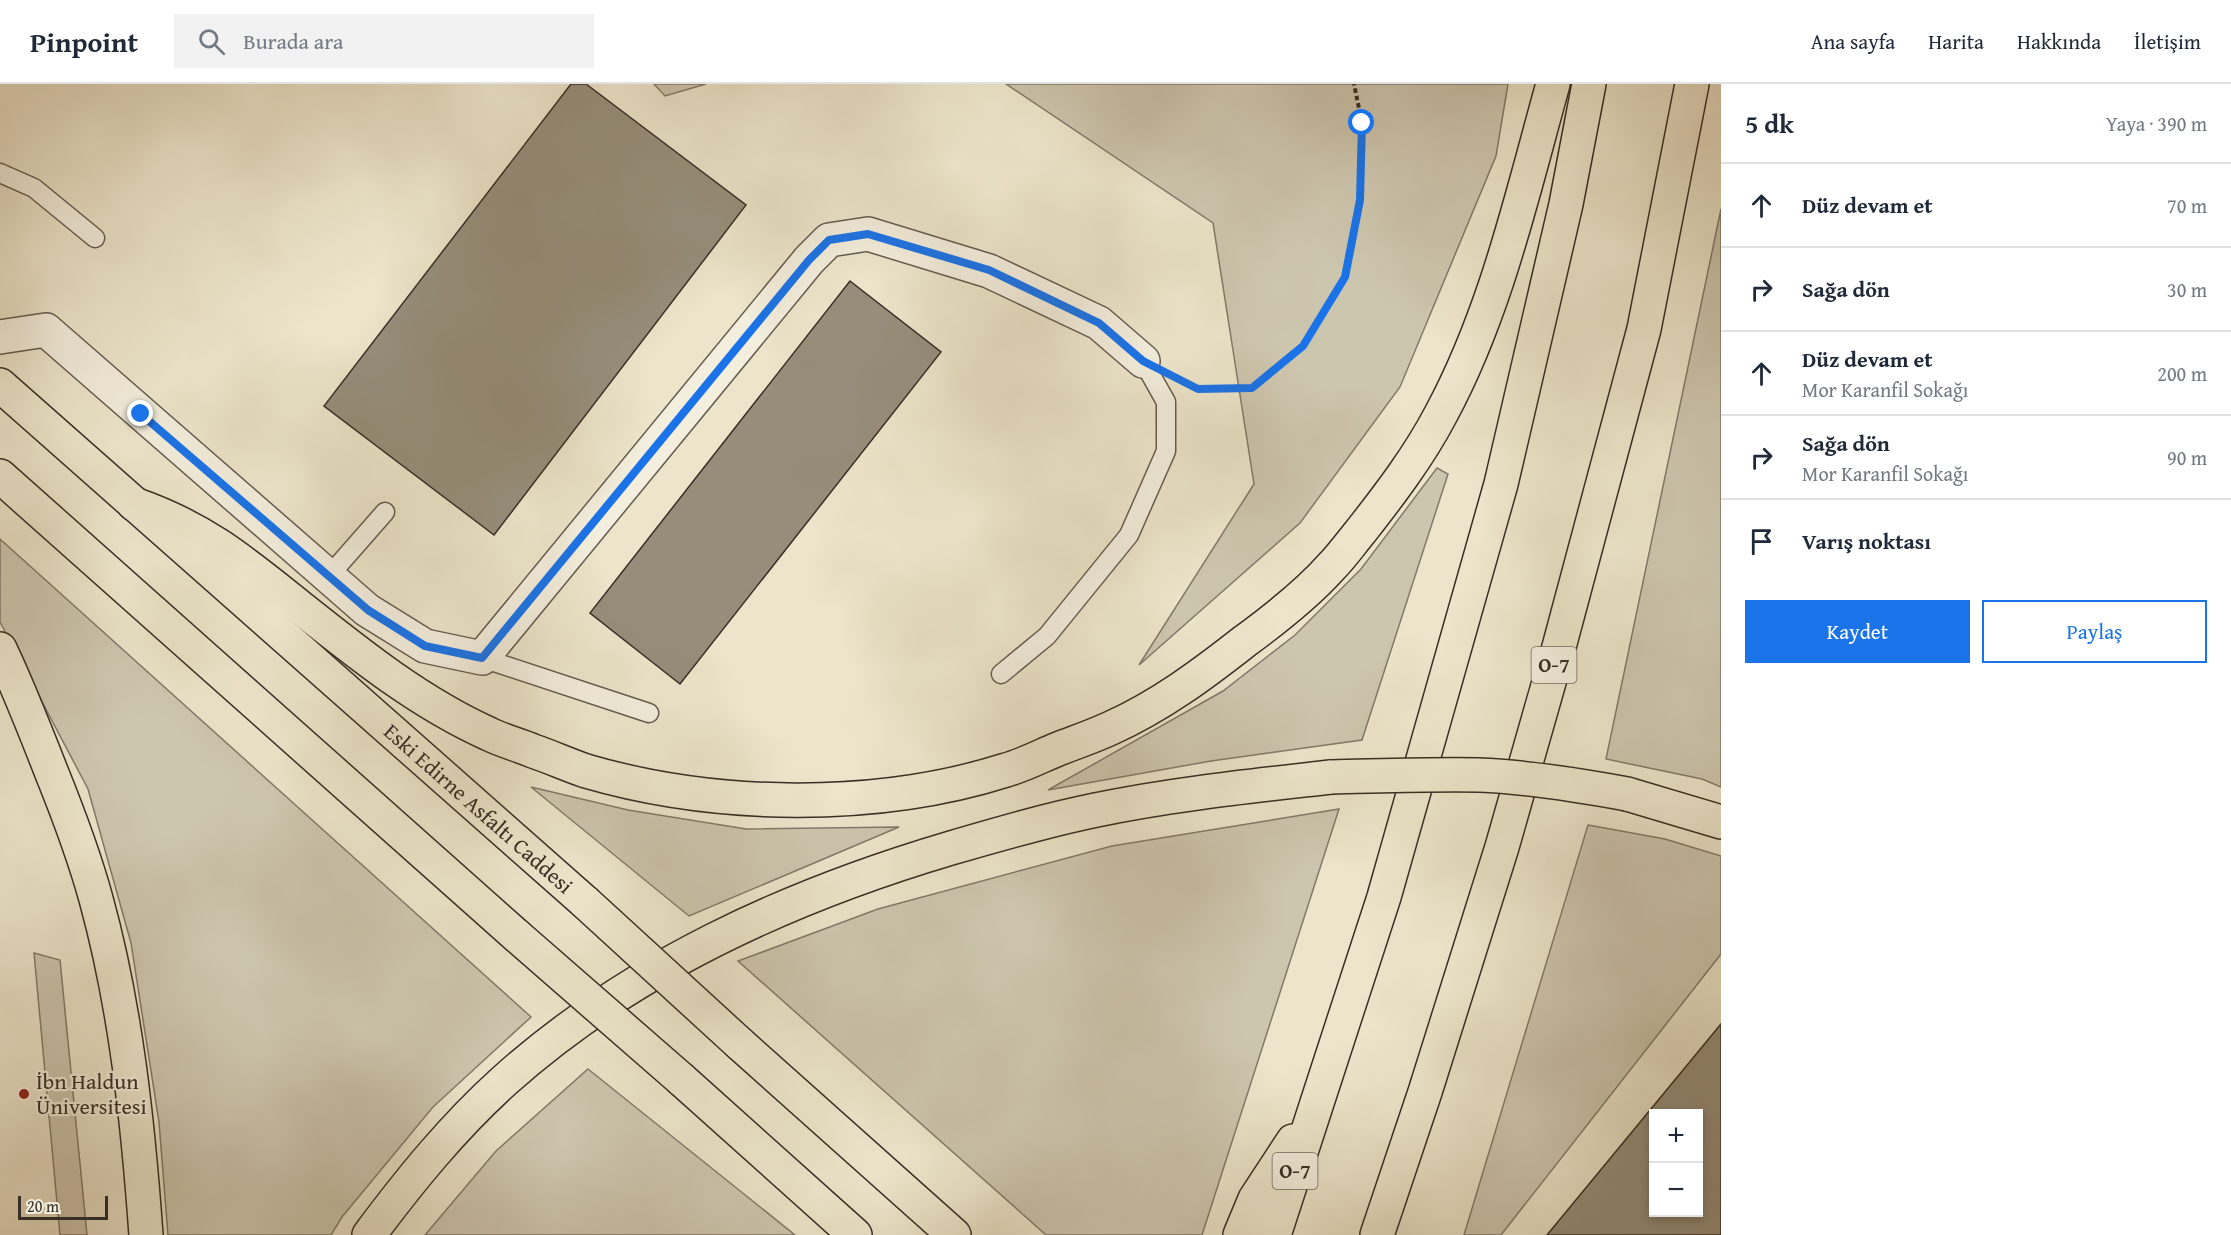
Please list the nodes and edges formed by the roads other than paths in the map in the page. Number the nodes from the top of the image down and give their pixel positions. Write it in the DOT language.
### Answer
graph roads {
  1 [pos="1553,84"];
  2 [pos="1589,84"];
  3 [pos="1692,84"];
  4 [pos="0,173"];
  5 [pos="95,238"];
  6 [pos="0,337"];
  7 [pos="1143,361"];
  8 [pos="0,385"];
  9 [pos="0,476"];
  10 [pos="134,504"];
  11 [pos="385,512"];
  12 [pos="328,577"];
  13 [pos="0,649"];
  14 [pos="482,658"];
  15 [pos="1001,674"];
  16 [pos="649,713"];
  17 [pos="1721,822"];
  18 [pos="1315,1107"];
  19 [pos="943,1224"];
  20 [pos="146,1235"];
  21 [pos="369,1235"];
  22 [pos="855,1235"];
  23 [pos="968,1235"];
  24 [pos="1240,1235"];
  25 [pos="1274,1235"];
  26 [pos="1377,1235"];
  1 -- 10 [label="highway"];
  2 -- 18 [label="highway, O-7"];
  3 -- 26 [label="highway, O-7"];
  4 -- 5 [label="lane"];
  6 -- 12 [label="street"];
  7 -- 14 [label="street"];
  7 -- 15 [label="lane"];
  8 -- 10 [label="highway, Eski Edirne Asfaltı Caddesi"];
  9 -- 22 [label="highway, bridge"];
  10 -- 19 [label="highway, Eski Edirne Asfaltı Caddesi, bridge"];
  11 -- 12 [label="lane"];
  12 -- 14 [label="street"];
  13 -- 20 [label="highway"];
  14 -- 16 [label="lane"];
  17 -- 21 [label="highway, bridge"];
  18 -- 24 [label="highway"];
  18 -- 25 [label="highway, O-7"];
  19 -- 23 [label="highway, Eski Edirne Asfaltı Caddesi"];
}
